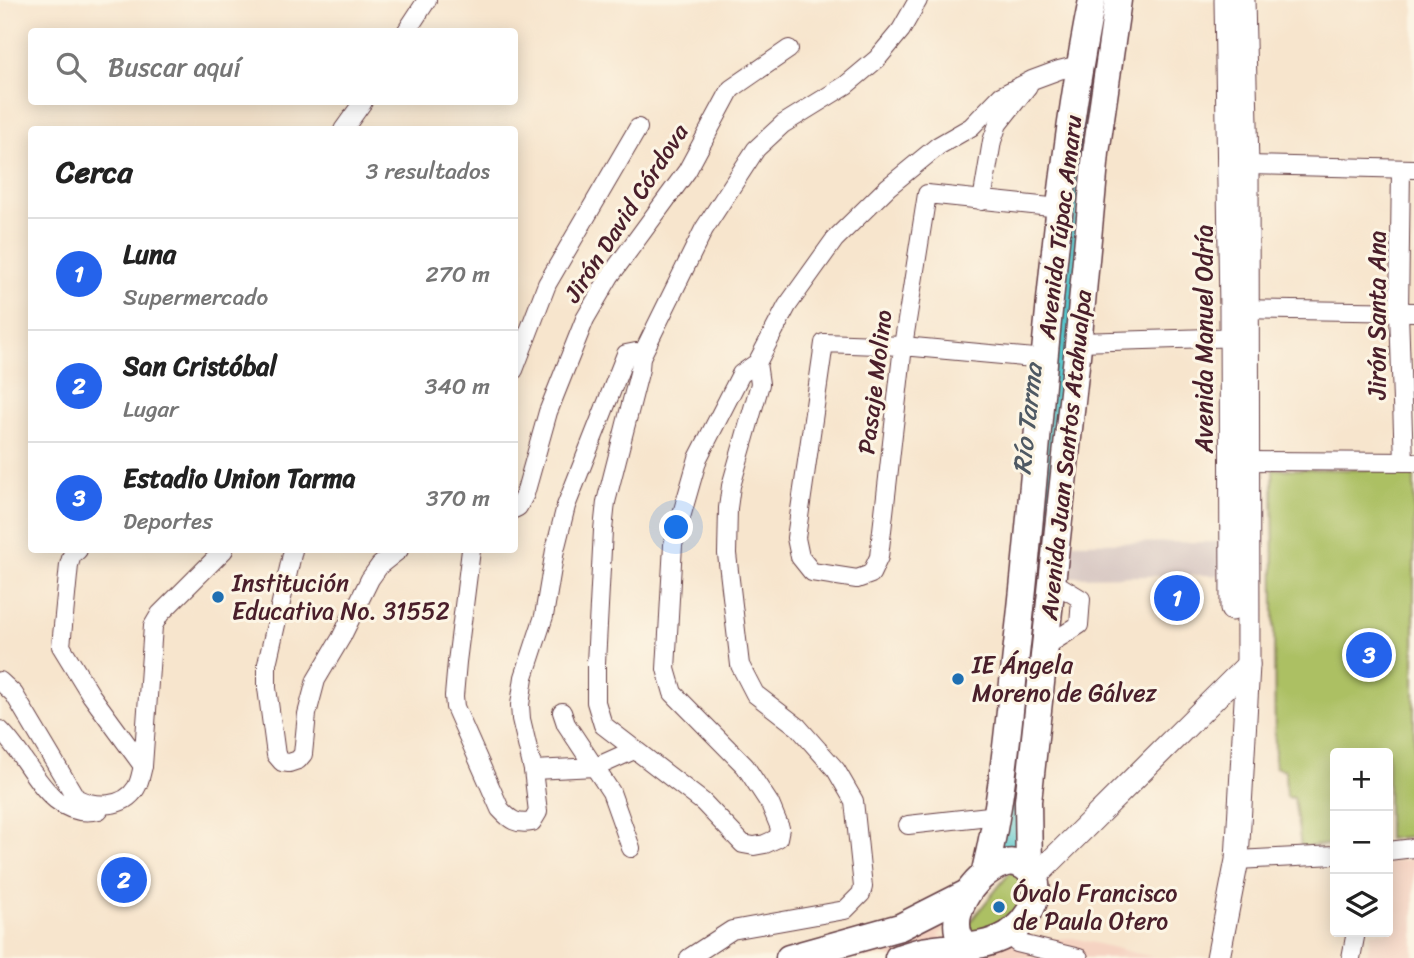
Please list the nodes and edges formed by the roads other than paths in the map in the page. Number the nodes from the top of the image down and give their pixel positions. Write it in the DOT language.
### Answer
graph roads {
  1 [pos="428,0"];
  2 [pos="918,0"];
  3 [pos="1092,0"];
  4 [pos="1118,0"];
  5 [pos="1226,0"];
  6 [pos="1243,0"];
  7 [pos="409,28"];
  8 [pos="789,49"];
  9 [pos="1079,65"];
  10 [pos="1032,80"];
  11 [pos="361,105"];
  12 [pos="346,126"];
  13 [pos="638,128"];
  14 [pos="1240,164"];
  15 [pos="1408,169"];
  16 [pos="982,201"];
  17 [pos="1060,208"];
  18 [pos="1239,309"];
  19 [pos="1406,312"];
  20 [pos="1239,337"];
  21 [pos="1079,342"];
  22 [pos="903,346"];
  23 [pos="640,357"];
  24 [pos="1045,359"];
  25 [pos="518,360"];
  26 [pos="757,363"];
  27 [pos="1247,461"];
  28 [pos="1409,462"];
  29 [pos="518,507"];
  30 [pos="1240,526"];
  31 [pos="74,553"];
  32 [pos="221,553"];
  33 [pos="292,553"];
  34 [pos="395,553"];
  35 [pos="471,553"];
  36 [pos="1053,582"];
  37 [pos="1045,646"];
  38 [pos="1241,672"];
  39 [pos="0,681"];
  40 [pos="562,712"];
  41 [pos="0,730"];
  42 [pos="634,750"];
  43 [pos="143,766"];
  44 [pos="596,767"];
  45 [pos="533,770"];
  46 [pos="112,804"];
  47 [pos="998,815"];
  48 [pos="908,825"];
  49 [pos="631,848"];
  50 [pos="1414,848"];
  51 [pos="1393,850"];
  52 [pos="1330,855"];
  53 [pos="1237,860"];
  54 [pos="985,871"];
  55 [pos="1032,873"];
  56 [pos="967,892"];
  57 [pos="1355,937"];
  58 [pos="1019,946"];
  59 [pos="967,947"];
  60 [pos="690,958"];
  61 [pos="789,958"];
  62 [pos="898,958"];
  63 [pos="1079,958"];
  64 [pos="1218,958"];
  65 [pos="1351,958"];
  1 -- 7 [label="street"];
  2 -- 23 [label="street"];
  3 -- 9 [label="highway, Avenida Túpac Amaru"];
  4 -- 21 [label="highway, Avenida Juan Santos Atahualpa"];
  5 -- 14 [label="main road, Avenida Manuel Odría"];
  6 -- 14 [label="main road, Avenida Manuel Odría"];
  8 -- 29 [label="street, Jirón David Córdova"];
  9 -- 10 [label="street"];
  9 -- 17 [label="highway, Avenida Túpac Amaru"];
  10 -- 16 [label="street"];
  10 -- 26 [label="street"];
  11 -- 12 [label="street"];
  13 -- 25 [label="street"];
  14 -- 15 [label="street"];
  14 -- 18 [label="main road, Avenida Manuel Odría"];
  15 -- 19 [label="street, Jirón Santa Ana"];
  16 -- 17 [label="street"];
  16 -- 22 [label="street, Pasaje Molino"];
  17 -- 24 [label="highway, Avenida Túpac Amaru"];
  18 -- 19 [label="street"];
  18 -- 20 [label="main road, Avenida Manuel Odría"];
  19 -- 28 [label="street, Jirón Santa Ana"];
  20 -- 21 [label="street"];
  20 -- 27 [label="main road, Avenida Manuel Odría"];
  20 -- 30 [label="main road, Avenida Manuel Odría"];
  21 -- 36 [label="highway, Avenida Juan Santos Atahualpa"];
  22 -- 22 [label="street, Pasaje Molino"];
  22 -- 24 [label="street"];
  23 -- 42 [label="street"];
  23 -- 45 [label="street"];
  24 -- 47 [label="highway, Avenida Túpac Amaru"];
  26 -- 42 [label="street"];
  26 -- 60 [label="street"];
  27 -- 28 [label="street"];
  27 -- 30 [label="main road, Avenida Manuel Odría"];
  30 -- 38 [label="main road, Avenida Manuel Odría"];
  31 -- 43 [label="street"];
  32 -- 43 [label="street"];
  33 -- 34 [label="street"];
  35 -- 45 [label="street"];
  36 -- 37 [label="highway, Avenida Juan Santos Atahualpa"];
  36 -- 37 [label="street"];
  37 -- 55 [label="highway, Avenida Juan Santos Atahualpa"];
  38 -- 53 [label="main road, Avenida Manuel Odría"];
  38 -- 55 [label="main road"];
  39 -- 46 [label="street"];
  40 -- 44 [label="street"];
  41 -- 46 [label="street"];
  42 -- 44 [label="street"];
  43 -- 46 [label="street"];
  44 -- 45 [label="street"];
  44 -- 49 [label="street"];
  47 -- 48 [label="street"];
  47 -- 54 [label="highway, Avenida Túpac Amaru"];
  50 -- 51 [label="street"];
  52 -- 53 [label="street"];
  53 -- 64 [label="main road, Avenida Manuel Odría"];
  54 -- 55 [label="highway"];
  54 -- 56 [label="highway"];
  55 -- 58 [label="highway"];
  56 -- 59 [label="highway"];
  56 -- 61 [label="highway"];
  57 -- 65 [label="street"];
  58 -- 59 [label="highway"];
  58 -- 63 [label="street"];
  59 -- 62 [label="highway"];
}
